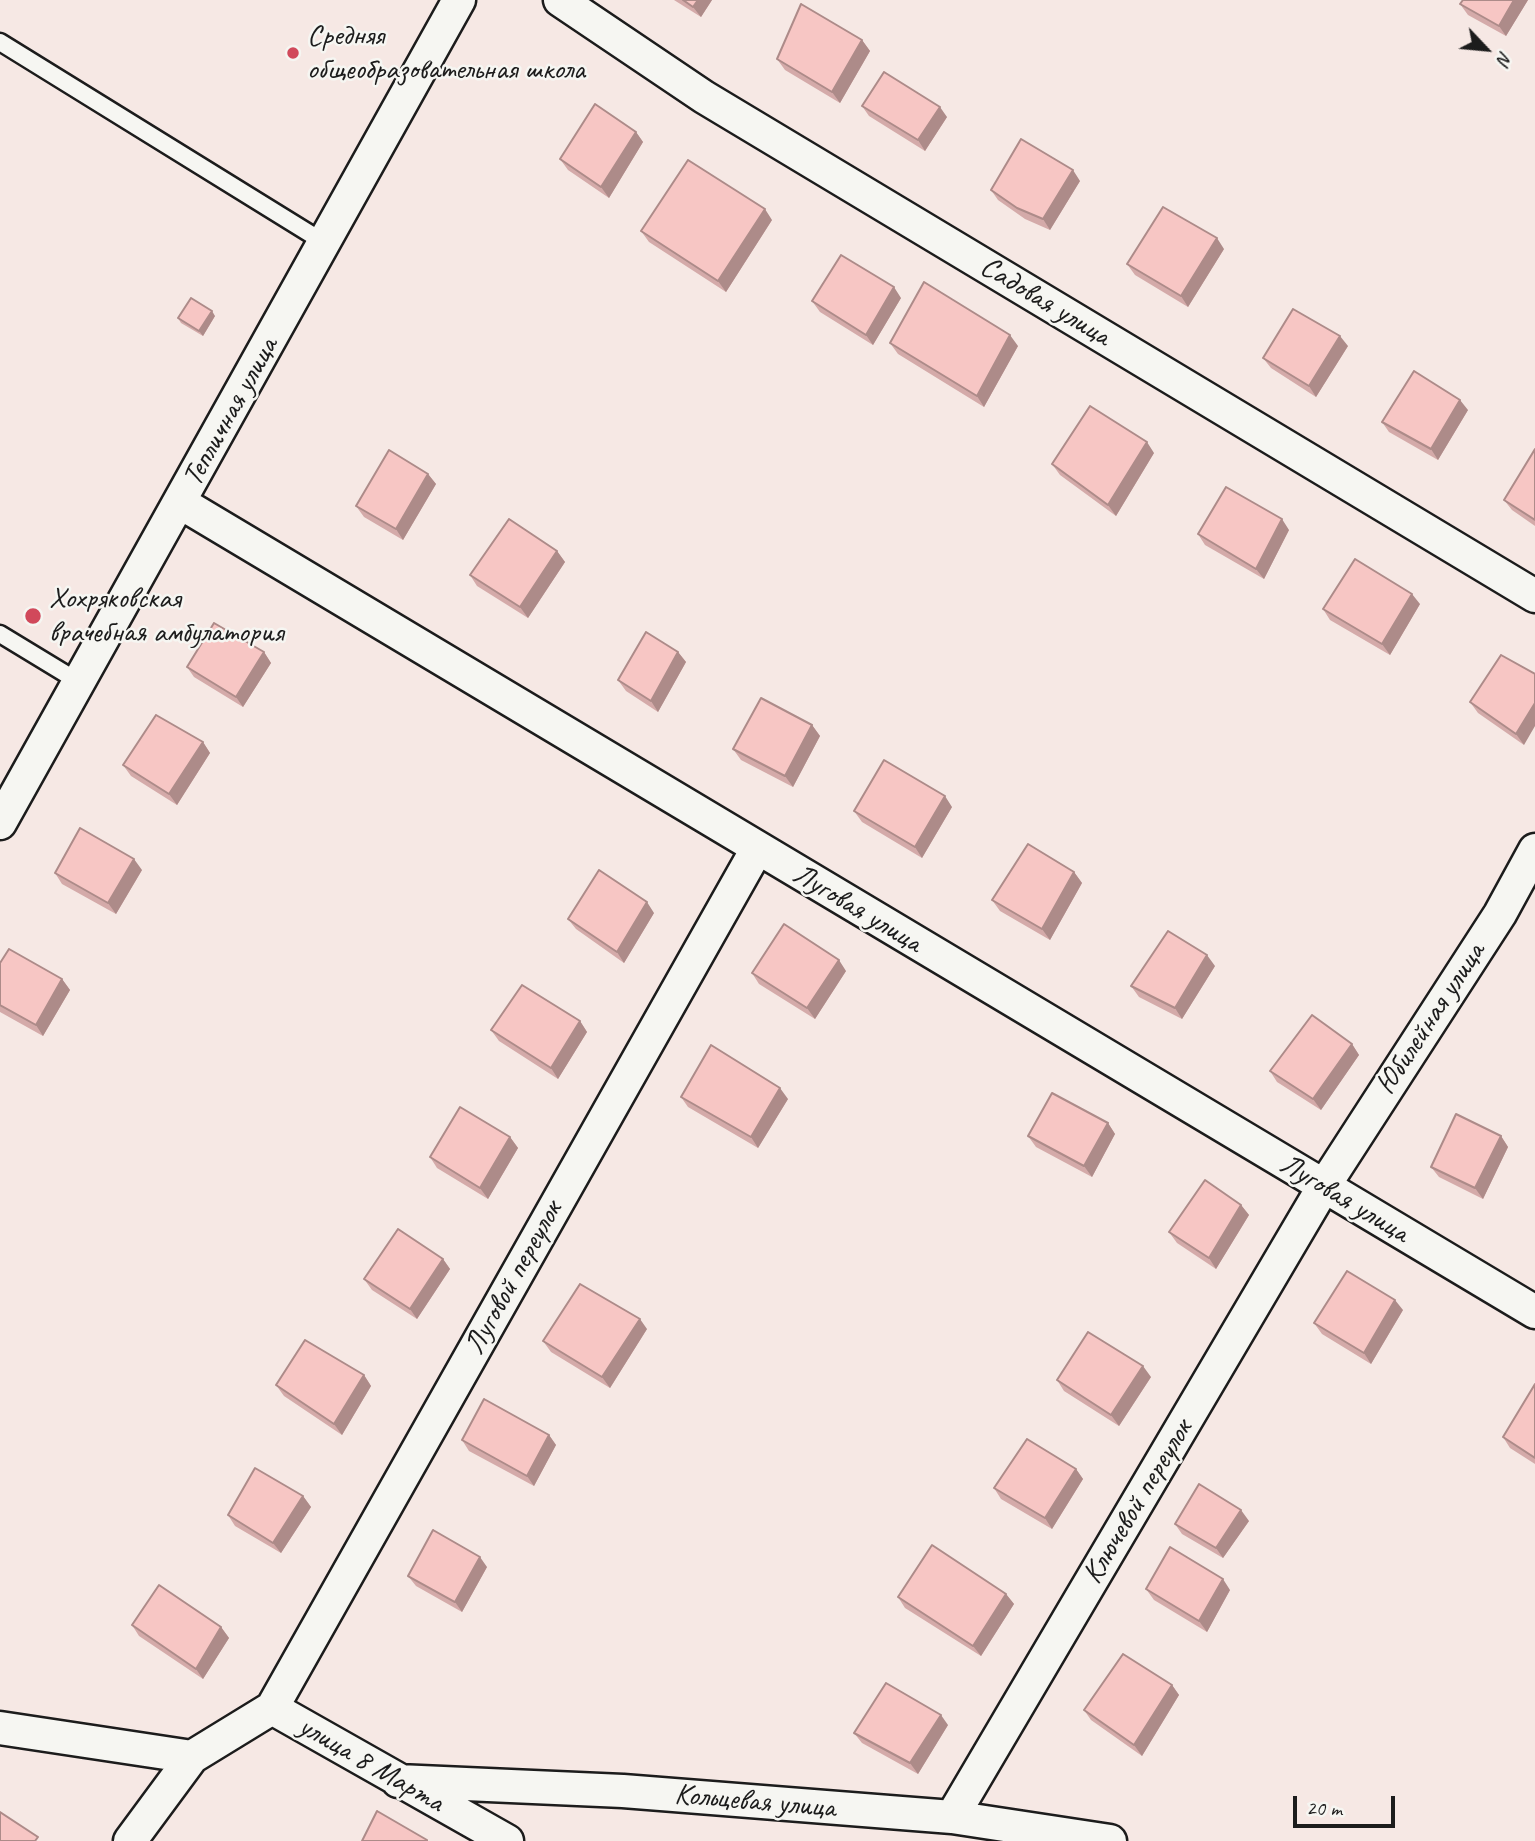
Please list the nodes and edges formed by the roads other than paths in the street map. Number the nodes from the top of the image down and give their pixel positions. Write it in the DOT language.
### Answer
graph roads {
  1 [pos="459,0"];
  2 [pos="560,0"];
  3 [pos="0,42"];
  4 [pos="325,243"];
  5 [pos="181,503"];
  6 [pos="1535,596"];
  7 [pos="0,634"];
  8 [pos="79,682"];
  9 [pos="0,823"];
  10 [pos="757,849"];
  11 [pos="1535,850"];
  12 [pos="1324,1186"];
  13 [pos="1535,1312"];
  14 [pos="272,1708"];
  15 [pos="0,1728"];
  16 [pos="192,1757"];
  17 [pos="398,1781"];
  18 [pos="952,1817"];
  19 [pos="130,1841"];
  20 [pos="507,1841"];
  21 [pos="1110,1841"];
  1 -- 4 [label="street, Тепличная улица"];
  2 -- 6 [label="street, Садовая улица"];
  3 -- 4 [label="lane"];
  4 -- 5 [label="street, Тепличная улица"];
  5 -- 8 [label="street, Тепличная улица"];
  5 -- 10 [label="street, Луговая улица"];
  7 -- 8 [label="lane"];
  8 -- 9 [label="street, Тепличная улица"];
  10 -- 12 [label="street, Луговая улица"];
  10 -- 14 [label="street, Луговой переулок"];
  11 -- 12 [label="street, Юбилейная улица"];
  12 -- 13 [label="street, Луговая улица"];
  12 -- 18 [label="street, Ключевой переулок"];
  14 -- 16 [label="street"];
  14 -- 17 [label="street, улица 8 Марта"];
  15 -- 16 [label="street"];
  16 -- 19 [label="street"];
  17 -- 18 [label="street, Кольцевая улица"];
  17 -- 20 [label="street, улица 8 Марта"];
  18 -- 21 [label="street, Кольцевая улица"];
}
